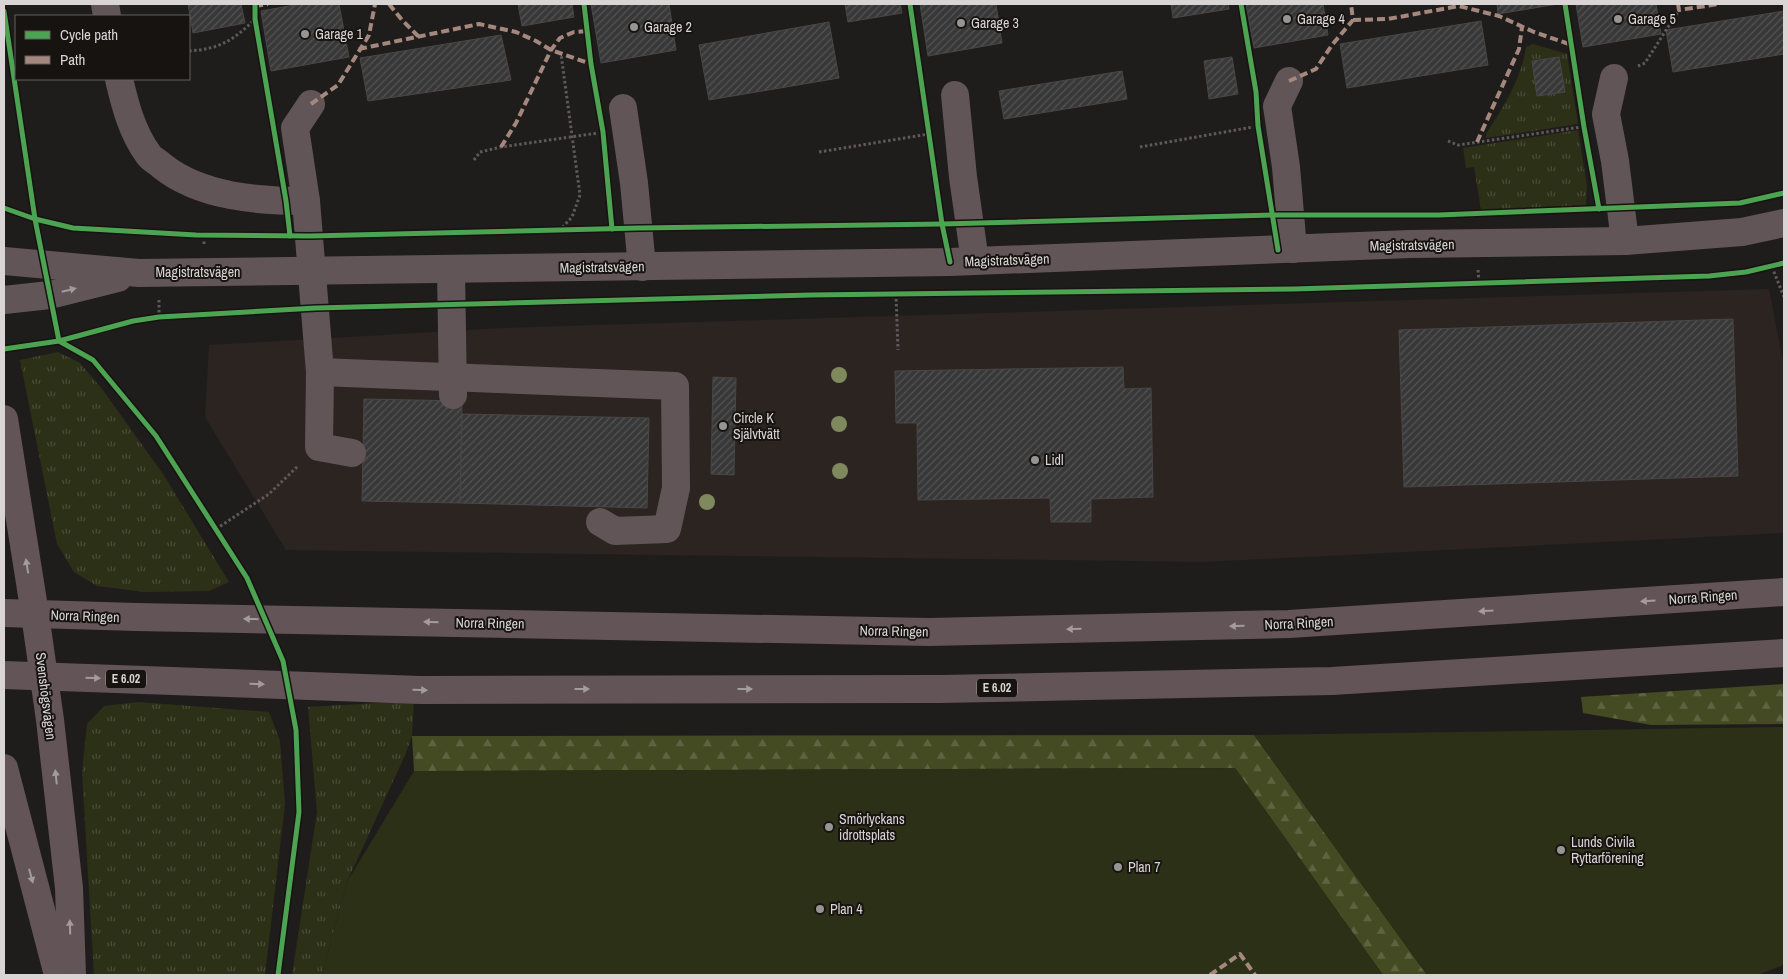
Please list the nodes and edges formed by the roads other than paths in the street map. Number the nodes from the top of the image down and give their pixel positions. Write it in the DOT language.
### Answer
graph roads {
  1 [pos="1614,78"];
  2 [pos="119,80"];
  3 [pos="1289,81"];
  4 [pos="956,95"];
  5 [pos="311,104"];
  6 [pos="622,108"];
  7 [pos="306,201"];
  8 [pos="1784,225"];
  9 [pos="1625,241"];
  10 [pos="1293,249"];
  11 [pos="4,261"];
  12 [pos="974,261"];
  13 [pos="642,267"];
  14 [pos="451,270"];
  15 [pos="312,272"];
  16 [pos="139,273"];
  17 [pos="4,300"];
  18 [pos="320,372"];
  19 [pos="453,386"];
  20 [pos="4,419"];
  21 [pos="352,453"];
  22 [pos="600,522"];
  23 [pos="1784,592"];
  24 [pos="4,613"];
  25 [pos="35,614"];
  26 [pos="1784,653"];
  27 [pos="4,675"];
  28 [pos="44,676"];
  29 [pos="4,768"];
  30 [pos="58,975"];
  31 [pos="72,975"];
  1 -- 9 [label="street"];
  2 -- 7 [label="street"];
  3 -- 10 [label="street"];
  4 -- 12 [label="street"];
  5 -- 7 [label="street"];
  6 -- 13 [label="street"];
  7 -- 15 [label="street"];
  8 -- 9 [label="street, Magistratsvägen"];
  9 -- 10 [label="street, Magistratsvägen"];
  10 -- 12 [label="street, Magistratsvägen"];
  11 -- 16 [label="street, Magistratsvägen"];
  12 -- 13 [label="street, Magistratsvägen"];
  13 -- 14 [label="street, Magistratsvägen"];
  14 -- 15 [label="street, Magistratsvägen"];
  14 -- 19 [label="street"];
  15 -- 16 [label="street, Magistratsvägen"];
  15 -- 18 [label="street"];
  17 -- 16 [label="street, Magistratsvägen, one-way"];
  18 -- 19 [label="street"];
  18 -- 21 [label="street"];
  19 -- 22 [label="street"];
  25 -- 20 [label="main road, Svenshögsvägen, one-way"];
  23 -- 25 [label="main road, Norra Ringen, one-way"];
  24 -- 25 [label="main road, Norra Ringen"];
  25 -- 28 [label="main road, Svenshögsvägen"];
  28 -- 26 [label="main road, E 6.02, one-way"];
  27 -- 28 [label="main road, E 6.02"];
  31 -- 28 [label="main road, Svenshögsvägen, one-way"];
  29 -- 30 [label="main road, one-way"];
}
